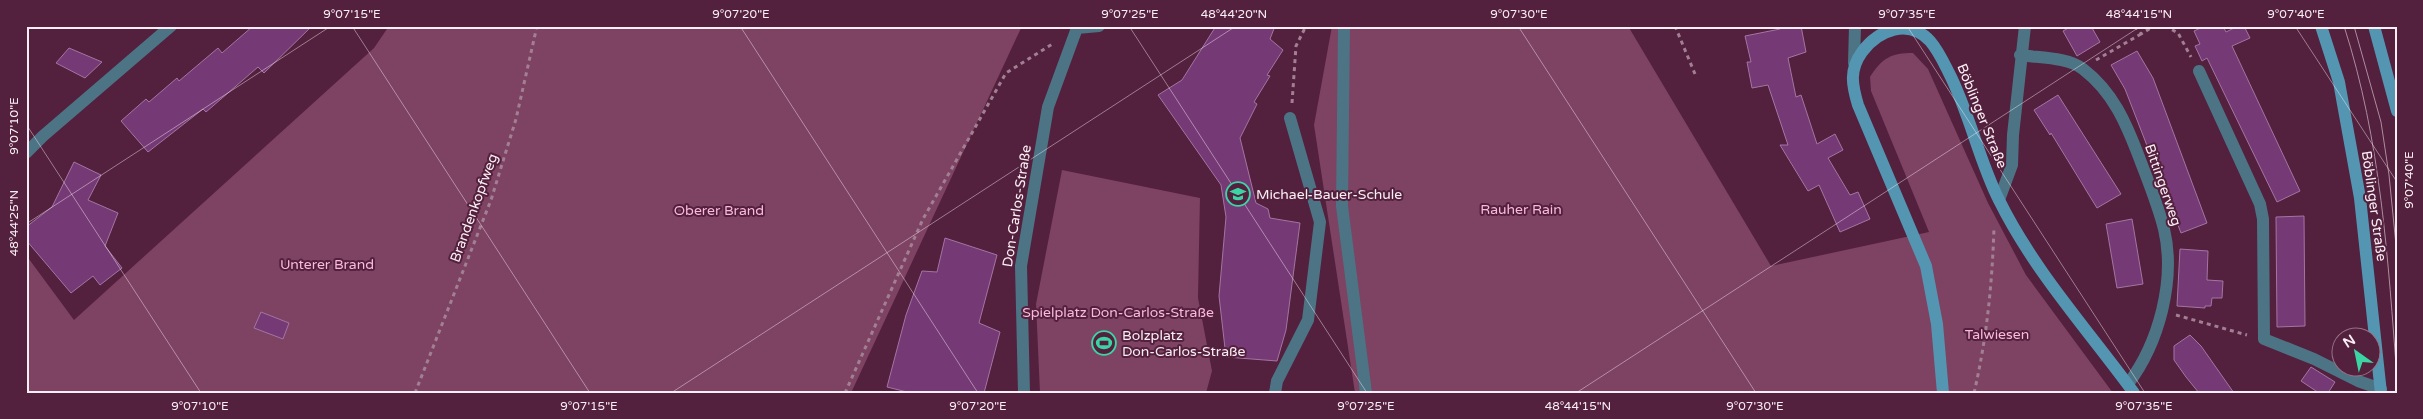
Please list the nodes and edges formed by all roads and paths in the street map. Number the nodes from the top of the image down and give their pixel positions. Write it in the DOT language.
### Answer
graph roads {
  1 [pos="171,26"];
  2 [pos="537,26"];
  3 [pos="1099,26"];
  4 [pos="1306,26"];
  5 [pos="1344,26"];
  6 [pos="1675,26"];
  7 [pos="1855,26"];
  8 [pos="2025,26"];
  9 [pos="2135,26"];
  10 [pos="2154,26"];
  11 [pos="2166,26"];
  12 [pos="2321,26"];
  13 [pos="2374,26"];
  14 [pos="1902,27"];
  15 [pos="1076,28"];
  16 [pos="2141,34"];
  17 [pos="2020,55"];
  18 [pos="1854,62"];
  19 [pos="2082,68"];
  20 [pos="2199,72"];
  21 [pos="1695,74"];
  22 [pos="2397,111"];
  23 [pos="1290,118"];
  24 [pos="26,153"];
  25 [pos="1999,200"];
  26 [pos="2161,310"];
  27 [pos="2264,339"];
  28 [pos="2131,388"];
  29 [pos="2381,391"];
  30 [pos="415,393"];
  31 [pos="845,393"];
  32 [pos="1024,393"];
  33 [pos="1275,393"];
  34 [pos="1366,393"];
  35 [pos="1944,393"];
  36 [pos="1974,393"];
  1 -- 24 [label="street"];
  2 -- 30 [label="path, Brandenkopfweg"];
  3 -- 15 [label="street"];
  4 -- 23 [label="path"];
  5 -- 34 [label="street"];
  6 -- 21 [label="path"];
  7 -- 18 [label="street"];
  8 -- 17 [label="street"];
  9 -- 16 [label="path"];
  10 -- 16 [label="path"];
  11 -- 20 [label="path"];
  12 -- 29 [label="main road, Böblinger Straße"];
  13 -- 22 [label="main road"];
  14 -- 18 [label="main road, Böblinger Straße"];
  14 -- 25 [label="main road, Böblinger Straße"];
  15 -- 31 [label="path"];
  15 -- 32 [label="street, Don-Carlos-Straße"];
  16 -- 19 [label="path"];
  17 -- 19 [label="street, Bittingerweg"];
  17 -- 25 [label="street"];
  18 -- 35 [label="main road"];
  19 -- 26 [label="street, Bittingerweg"];
  20 -- 27 [label="street"];
  23 -- 33 [label="street"];
  25 -- 28 [label="main road, Böblinger Straße"];
  25 -- 36 [label="path"];
  26 -- 27 [label="path"];
  26 -- 28 [label="street, Bittingerweg"];
  27 -- 29 [label="street"];
}
